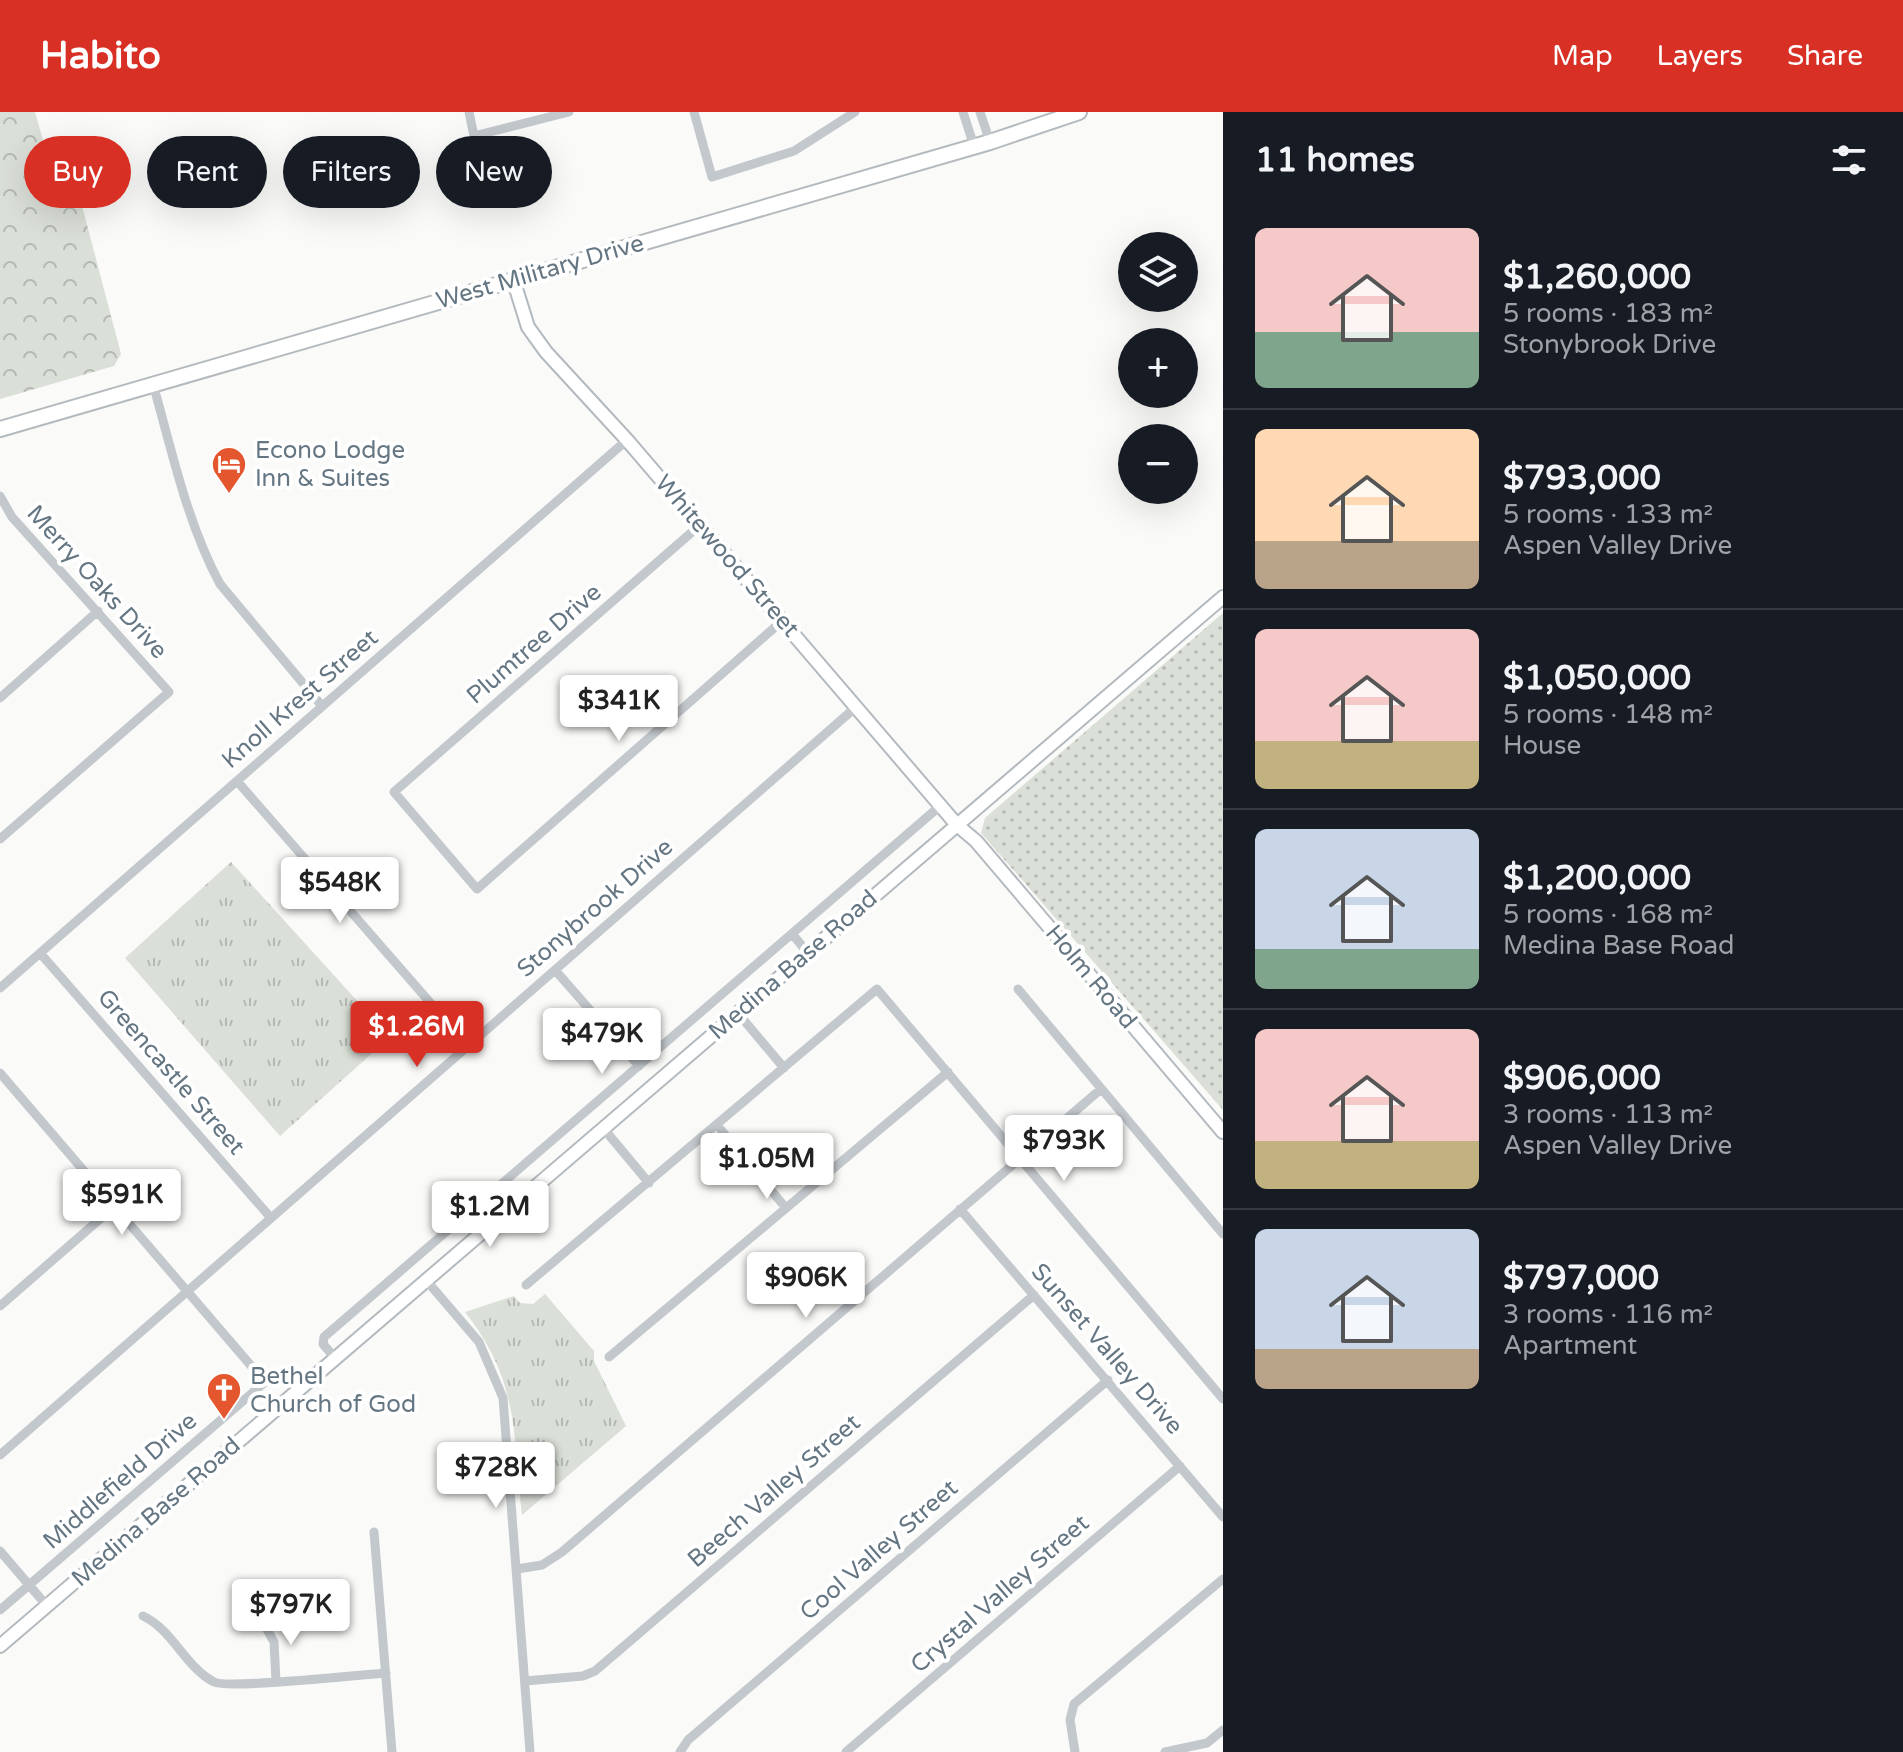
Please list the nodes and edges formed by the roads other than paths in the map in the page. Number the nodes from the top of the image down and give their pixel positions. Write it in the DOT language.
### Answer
graph roads {
  1 [pos="469,112"];
  2 [pos="569,112"];
  3 [pos="694,112"];
  4 [pos="855,112"];
  5 [pos="963,112"];
  6 [pos="980,112"];
  7 [pos="1079,112"];
  8 [pos="990,142"];
  9 [pos="974,146"];
  10 [pos="513,279"];
  11 [pos="153,384"];
  12 [pos="0,429"];
  13 [pos="627,440"];
  14 [pos="0,496"];
  15 [pos="700,525"];
  16 [pos="1223,597"];
  17 [pos="98,611"];
  18 [pos="782,621"];
  19 [pos="0,698"];
  20 [pos="322,706"];
  21 [pos="856,707"];
  22 [pos="237,781"];
  23 [pos="940,806"];
  24 [pos="957,825"];
  25 [pos="0,839"];
  26 [pos="793,935"];
  27 [pos="40,953"];
  28 [pos="808,953"];
  29 [pos="555,970"];
  30 [pos="0,988"];
  31 [pos="1018,989"];
  32 [pos="737,1012"];
  33 [pos="468,1046"];
  34 [pos="639,1066"];
  35 [pos="784,1068"];
  36 [pos="948,1072"];
  37 [pos="0,1073"];
  38 [pos="1101,1089"];
  39 [pos="717,1125"];
  40 [pos="604,1129"];
  41 [pos="1223,1132"];
  42 [pos="1021,1157"];
  43 [pos="649,1183"];
  44 [pos="116,1205"];
  45 [pos="785,1207"];
  46 [pos="960,1209"];
  47 [pos="271,1218"];
  48 [pos="1223,1234"];
  49 [pos="426,1280"];
  50 [pos="526,1285"];
  51 [pos="188,1290"];
  52 [pos="1034,1295"];
  53 [pos="0,1306"];
  54 [pos="609,1357"];
  55 [pos="335,1358"];
  56 [pos="1108,1380"];
  57 [pos="1223,1399"];
  58 [pos="0,1455"];
  59 [pos="1180,1466"];
  60 [pos="1223,1517"];
  61 [pos="374,1532"];
  62 [pos="0,1551"];
  63 [pos="517,1569"];
  64 [pos="1223,1579"];
  65 [pos="29,1585"];
  66 [pos="47,1606"];
  67 [pos="0,1610"];
  68 [pos="143,1616"];
  69 [pos="264,1624"];
  70 [pos="0,1646"];
  71 [pos="386,1673"];
  72 [pos="276,1681"];
  73 [pos="525,1681"];
  74 [pos="1223,1730"];
  75 [pos="392,1752"];
  76 [pos="530,1752"];
  77 [pos="680,1752"];
  78 [pos="846,1752"];
  79 [pos="1075,1752"];
  80 [pos="1165,1752"];
  1 -- 2 [label="street"];
  3 -- 4 [label="street"];
  5 -- 9 [label="street"];
  6 -- 8 [label="street"];
  7 -- 8 [label="main road, West Military Drive"];
  8 -- 9 [label="main road, West Military Drive"];
  9 -- 10 [label="main road, West Military Drive"];
  10 -- 11 [label="main road, West Military Drive"];
  10 -- 13 [label="street, Whitewood Street"];
  11 -- 12 [label="main road, West Military Drive"];
  11 -- 20 [label="street"];
  13 -- 15 [label="street, Whitewood Street"];
  13 -- 20 [label="street, Knoll Krest Street"];
  14 -- 17 [label="street, Merry Oaks Drive"];
  15 -- 18 [label="street, Whitewood Street"];
  15 -- 18 [label="street, Plumtree Drive"];
  16 -- 24 [label="street, Medina Base Road"];
  17 -- 19 [label="street"];
  17 -- 25 [label="street, Merry Oaks Drive"];
  18 -- 21 [label="street, Whitewood Street"];
  20 -- 22 [label="street, Knoll Krest Street"];
  21 -- 23 [label="street, Whitewood Street"];
  21 -- 29 [label="street, Stonybrook Drive"];
  22 -- 27 [label="street, Knoll Krest Street"];
  22 -- 33 [label="street"];
  23 -- 24 [label="street, Whitewood Street"];
  23 -- 26 [label="street"];
  24 -- 28 [label="street, Medina Base Road"];
  24 -- 41 [label="street, Holm Road"];
  26 -- 28 [label="street"];
  26 -- 34 [label="street"];
  27 -- 30 [label="street, Knoll Krest Street"];
  27 -- 47 [label="street, Greencastle Street"];
  28 -- 32 [label="street, Medina Base Road"];
  29 -- 33 [label="street, Stonybrook Drive"];
  29 -- 34 [label="street"];
  31 -- 38 [label="street"];
  32 -- 35 [label="street"];
  32 -- 40 [label="street, Medina Base Road"];
  33 -- 47 [label="street, Stonybrook Drive"];
  34 -- 55 [label="street"];
  35 -- 36 [label="street"];
  35 -- 39 [label="street"];
  36 -- 42 [label="street"];
  36 -- 45 [label="street"];
  37 -- 44 [label="street"];
  38 -- 42 [label="street"];
  38 -- 48 [label="street"];
  39 -- 43 [label="street"];
  39 -- 45 [label="street"];
  40 -- 43 [label="street"];
  40 -- 49 [label="street, Medina Base Road"];
  42 -- 46 [label="street"];
  42 -- 57 [label="street"];
  43 -- 50 [label="street"];
  44 -- 51 [label="street"];
  44 -- 53 [label="street"];
  45 -- 54 [label="street"];
  46 -- 52 [label="street, Sunset Valley Drive"];
  46 -- 63 [label="street"];
  47 -- 51 [label="street, Stonybrook Drive"];
  49 -- 55 [label="street, Medina Base Road"];
  49 -- 63 [label="street"];
  51 -- 58 [label="street, Stonybrook Drive"];
  51 -- 65 [label="street, Middlefield Drive"];
  52 -- 56 [label="street, Sunset Valley Drive"];
  52 -- 73 [label="street, Beech Valley Street"];
  55 -- 66 [label="street, Medina Base Road"];
  56 -- 59 [label="street, Sunset Valley Drive"];
  56 -- 77 [label="street, Cool Valley Street"];
  59 -- 60 [label="street, Sunset Valley Drive"];
  59 -- 78 [label="street, Crystal Valley Street"];
  61 -- 71 [label="street"];
  62 -- 65 [label="street"];
  63 -- 73 [label="street"];
  64 -- 79 [label="street"];
  65 -- 66 [label="street"];
  65 -- 67 [label="street, Middlefield Drive"];
  66 -- 70 [label="street, Medina Base Road"];
  68 -- 72 [label="street"];
  69 -- 72 [label="street"];
  71 -- 72 [label="street"];
  71 -- 75 [label="street"];
  73 -- 76 [label="street"];
  74 -- 80 [label="street"];
}
